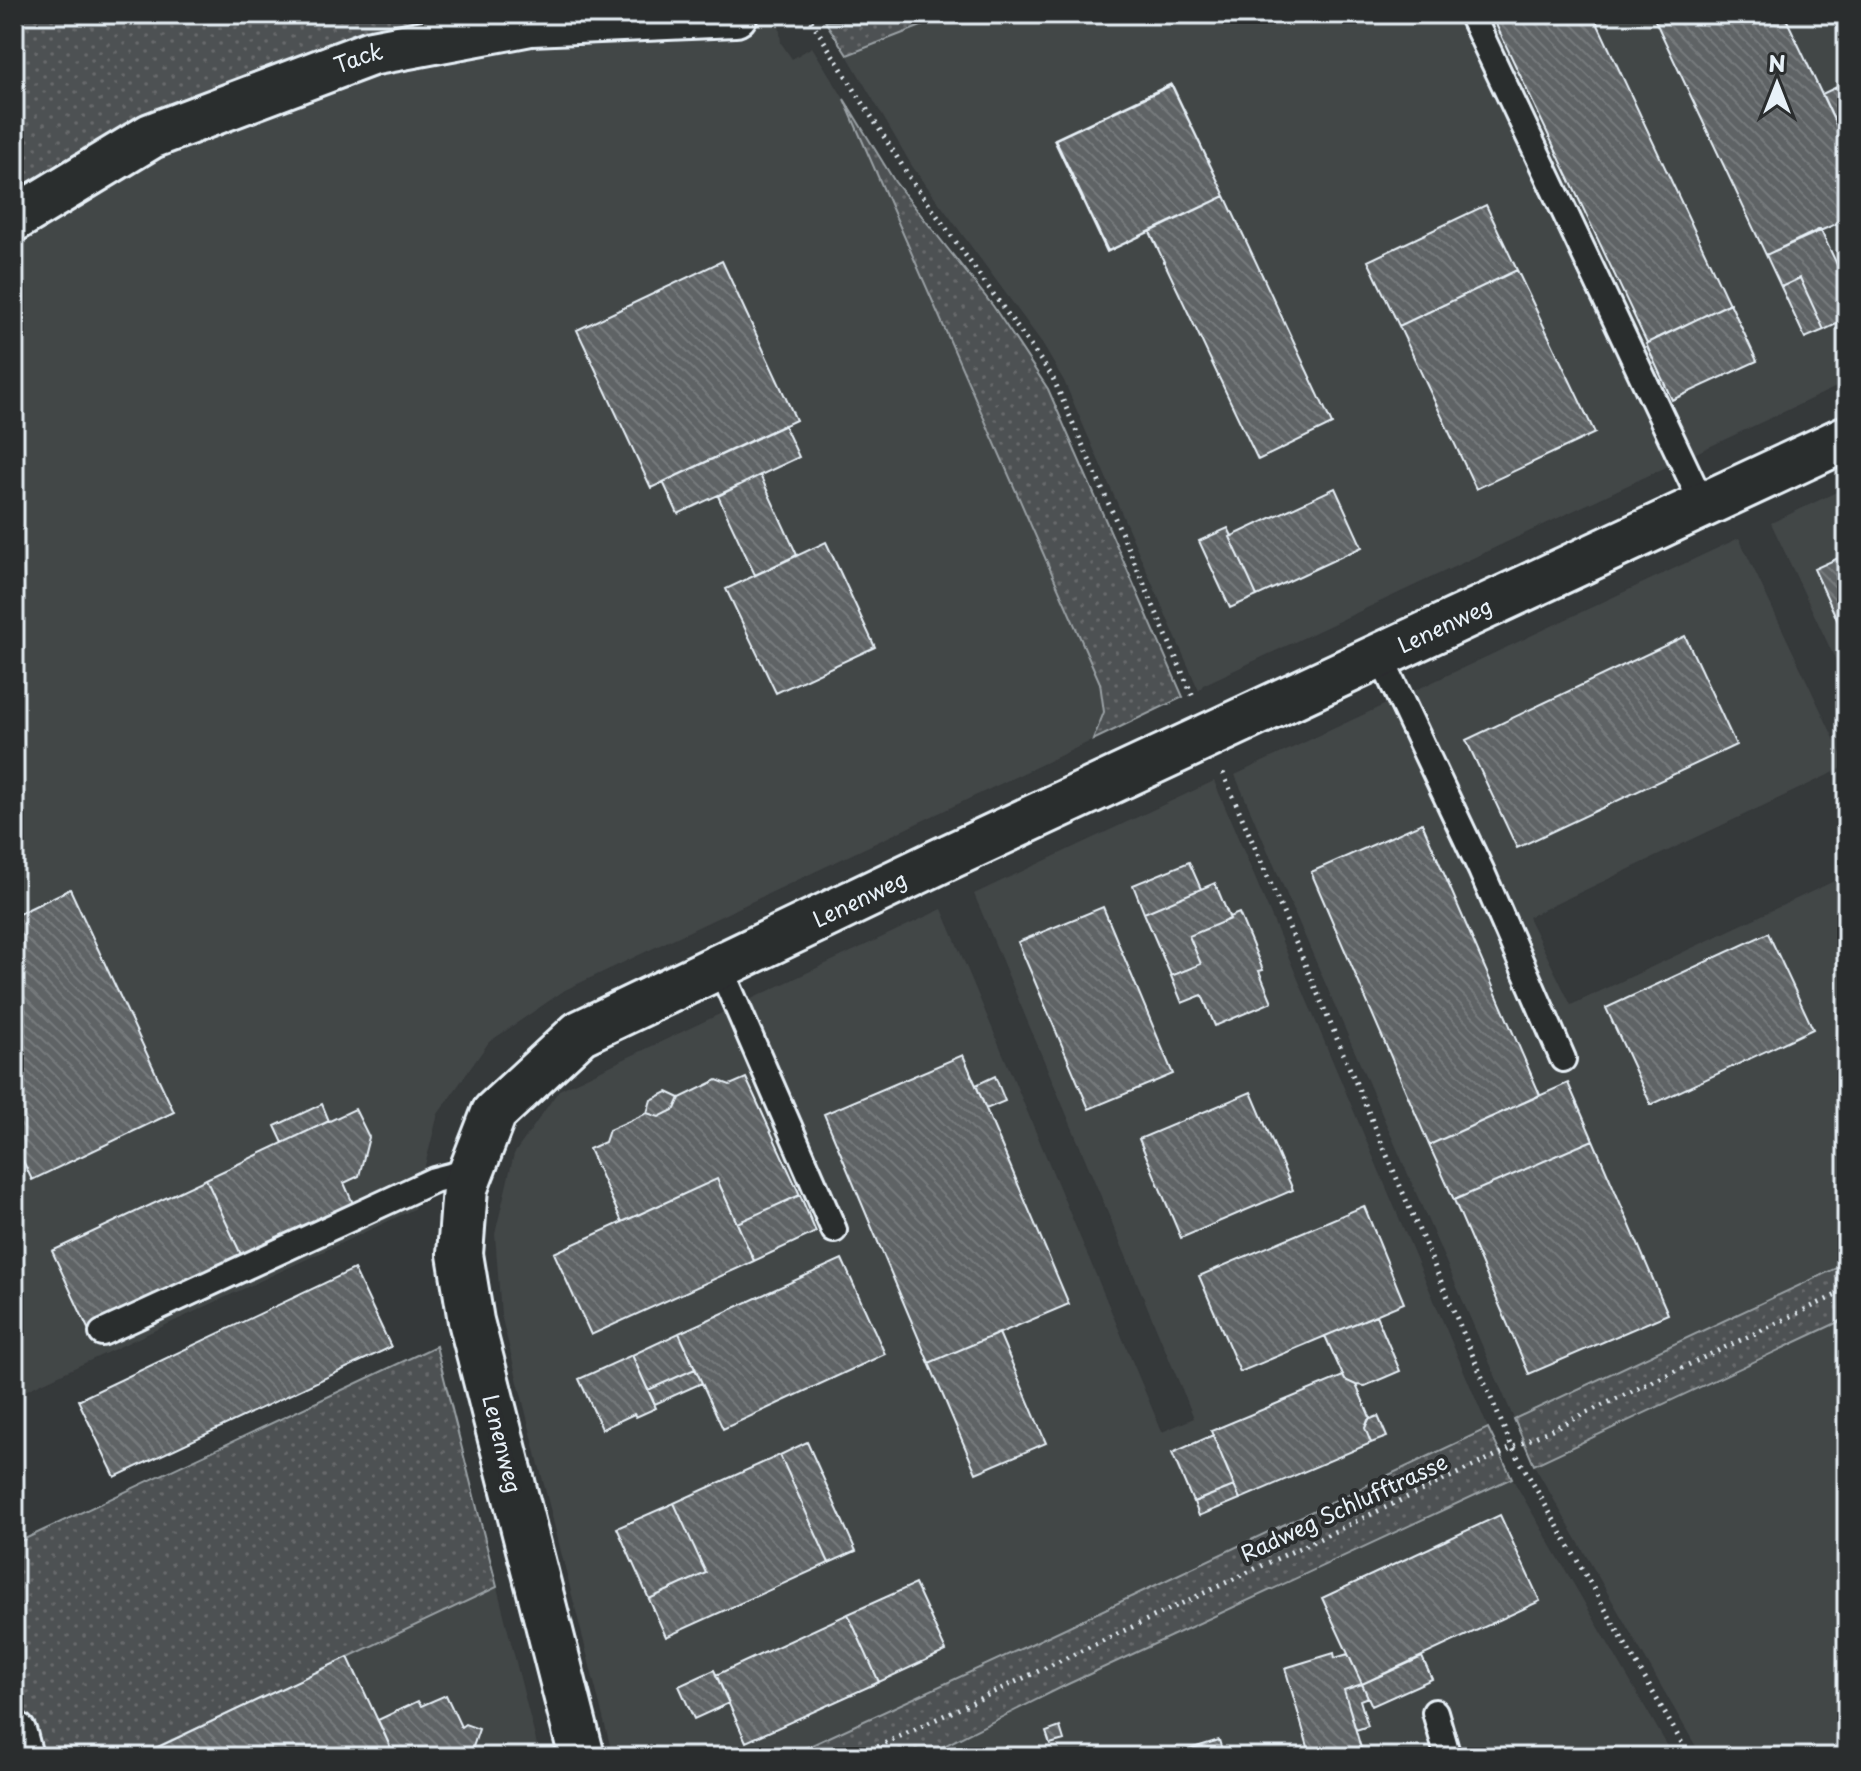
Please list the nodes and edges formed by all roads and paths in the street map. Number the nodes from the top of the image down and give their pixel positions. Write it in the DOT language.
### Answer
graph roads {
  1 [pos="735,14"];
  2 [pos="807,14"];
  3 [pos="1471,14"];
  4 [pos="14,219"];
  5 [pos="1847,438"];
  6 [pos="1703,505"];
  7 [pos="1380,656"];
  8 [pos="1206,737"];
  9 [pos="719,965"];
  10 [pos="1563,1059"];
  11 [pos="473,1170"];
  12 [pos="834,1230"];
  13 [pos="1847,1290"];
  14 [pos="102,1333"];
  15 [pos="1512,1447"];
  16 [pos="1435,1712"];
  17 [pos="14,1734"];
  18 [pos="20,1757"];
  19 [pos="582,1757"];
  20 [pos="856,1757"];
  21 [pos="1448,1757"];
  22 [pos="1690,1757"];
  1 -- 4 [label="street, Tack"];
  2 -- 8 [label="path"];
  3 -- 6 [label="lane"];
  5 -- 6 [label="street, Lenenweg"];
  6 -- 7 [label="street, Lenenweg"];
  7 -- 8 [label="street, Lenenweg"];
  7 -- 10 [label="lane"];
  8 -- 9 [label="street, Lenenweg"];
  8 -- 15 [label="path"];
  9 -- 11 [label="street, Lenenweg"];
  9 -- 12 [label="lane"];
  11 -- 14 [label="lane"];
  11 -- 19 [label="street, Lenenweg"];
  13 -- 15 [label="path, Radweg Schlufftrasse"];
  15 -- 20 [label="path, Radweg Schlufftrasse"];
  15 -- 22 [label="path"];
  16 -- 21 [label="lane"];
  17 -- 18 [label="street"];
}
